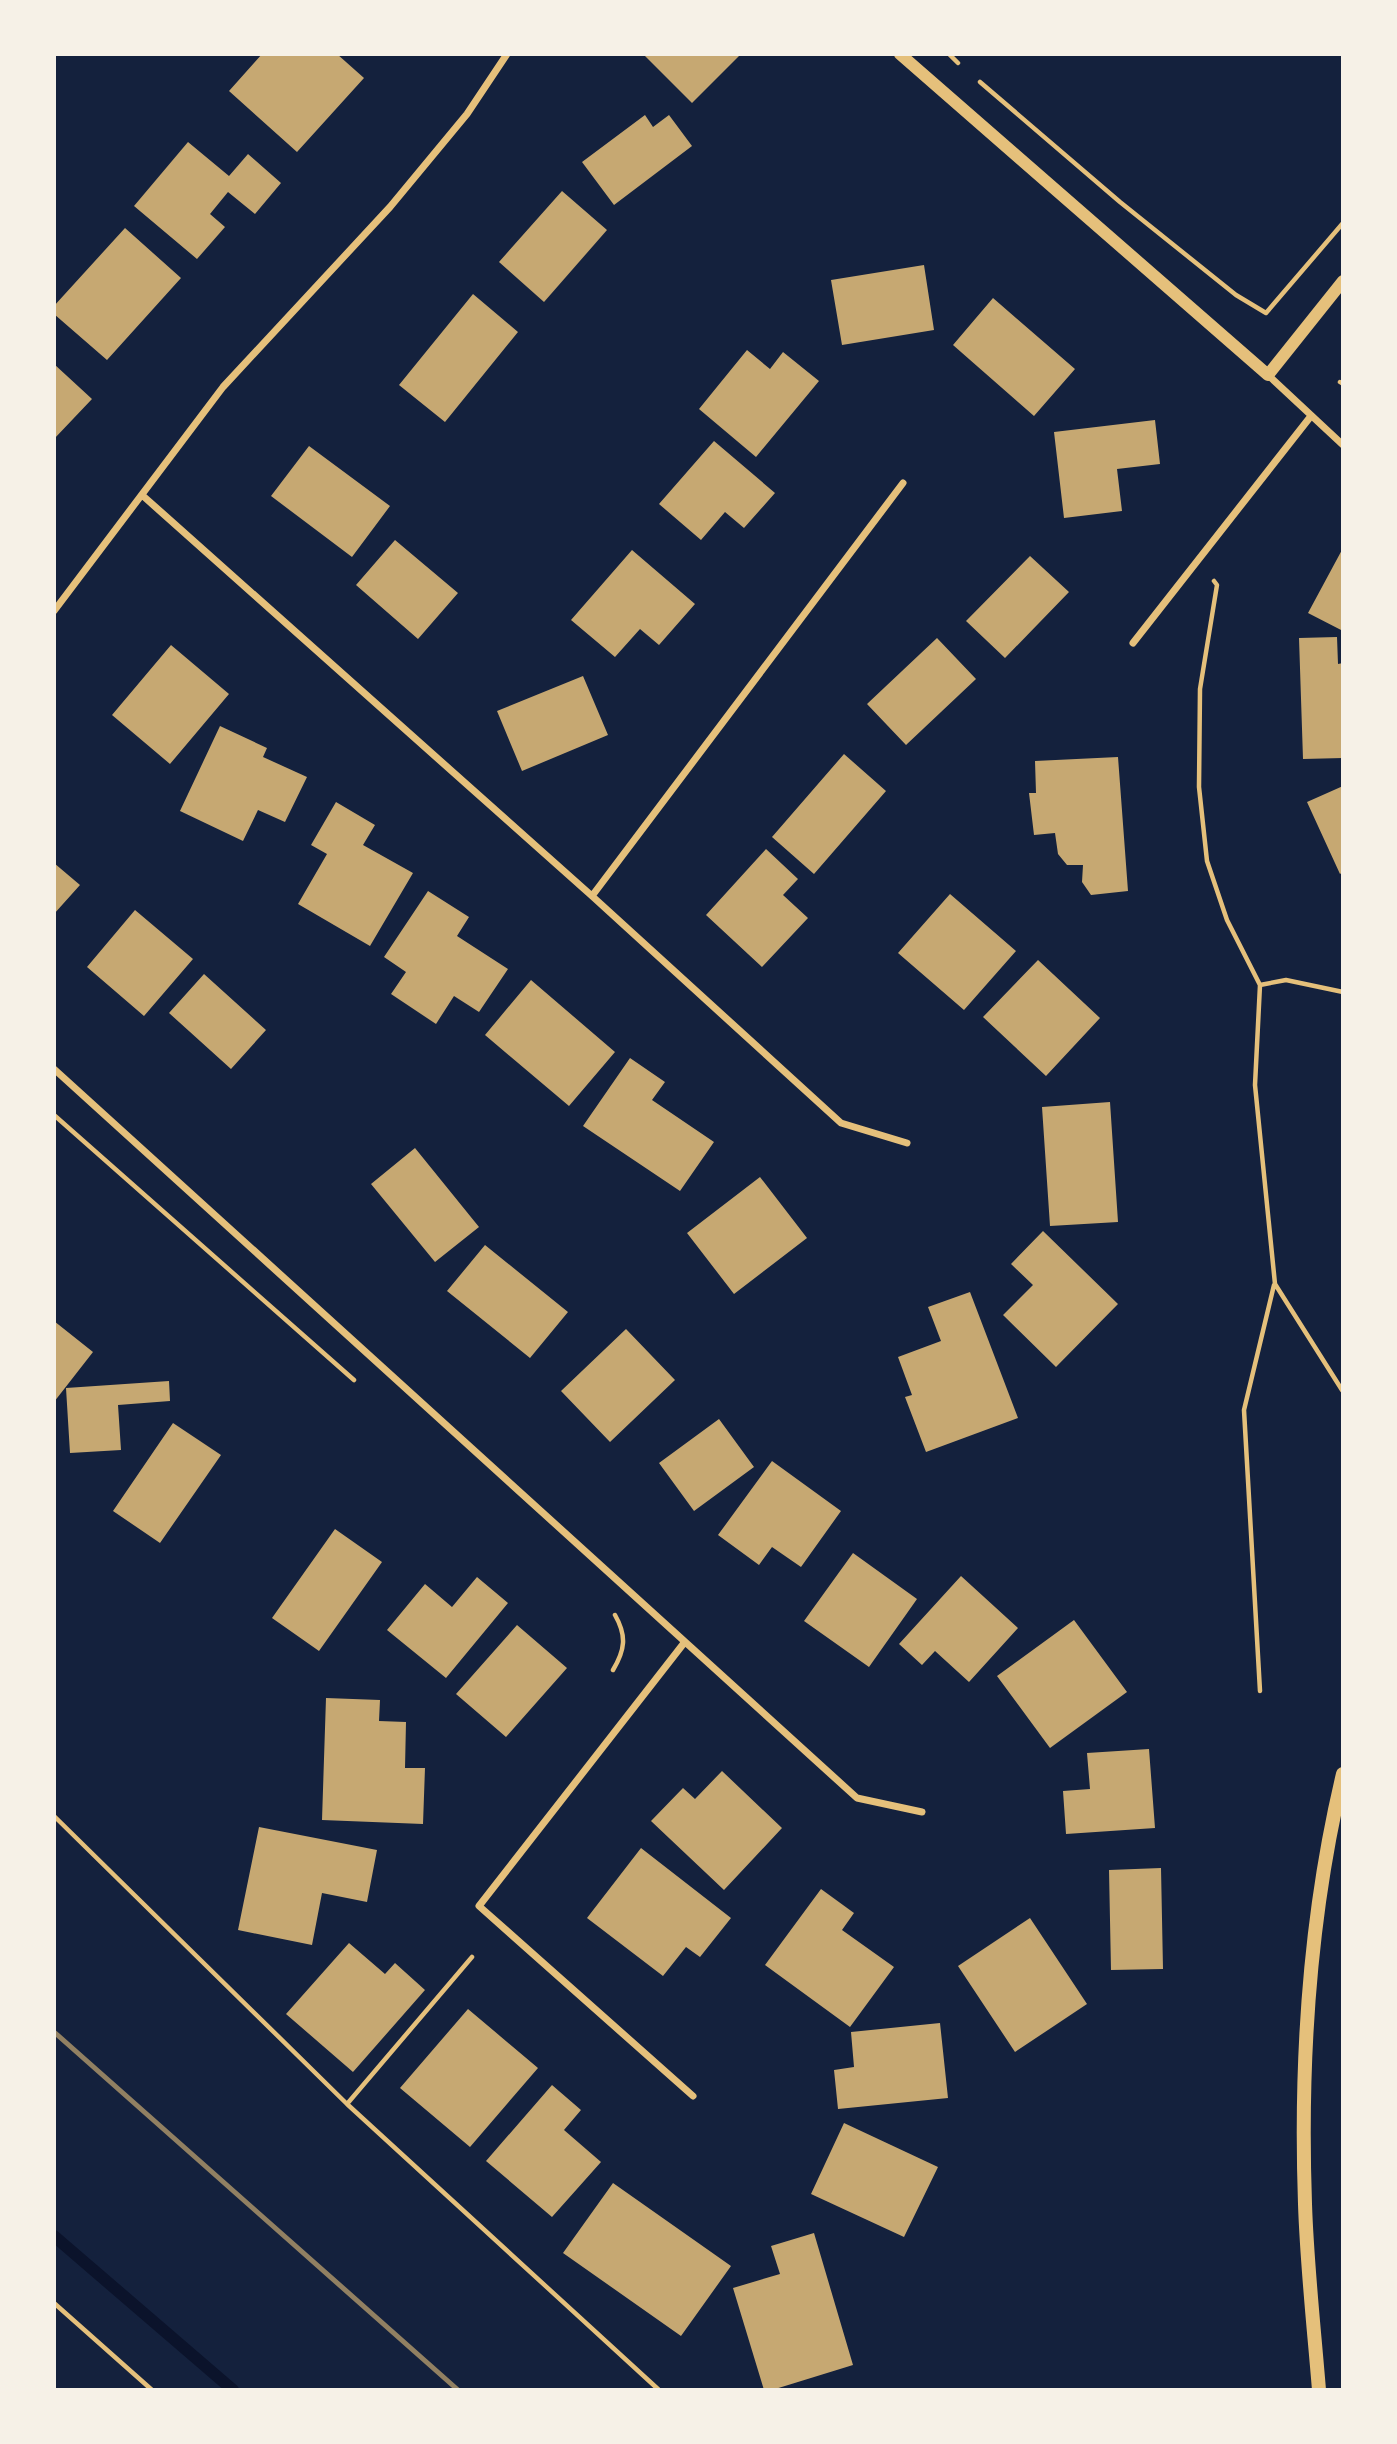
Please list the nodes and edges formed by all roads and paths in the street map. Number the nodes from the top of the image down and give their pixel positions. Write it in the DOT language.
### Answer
graph roads {
  1 [pos="508,54"];
  2 [pos="900,54"];
  3 [pos="948,54"];
  4 [pos="962,67"];
  5 [pos="973,76"];
  6 [pos="1343,223"];
  7 [pos="1343,281"];
  8 [pos="1268,375"];
  9 [pos="1311,416"];
  10 [pos="1343,445"];
  11 [pos="903,483"];
  12 [pos="142,495"];
  13 [pos="1208,574"];
  14 [pos="54,611"];
  15 [pos="1133,643"];
  16 [pos="592,896"];
  17 [pos="1260,985"];
  18 [pos="1343,992"];
  19 [pos="54,1069"];
  20 [pos="55,1119"];
  21 [pos="907,1143"];
  22 [pos="1275,1284"];
  23 [pos="357,1383"];
  24 [pos="1342,1390"];
  25 [pos="606,1607"];
  26 [pos="684,1643"];
  27 [pos="613,1670"];
  28 [pos="1260,1691"];
  29 [pos="1343,1774"];
  30 [pos="922,1812"];
  31 [pos="54,1816"];
  32 [pos="472,1957"];
  33 [pos="693,2096"];
  34 [pos="347,2104"];
  35 [pos="54,2303"];
  36 [pos="152,2390"];
  37 [pos="659,2390"];
  38 [pos="1319,2390"];
  1 -- 12 [label="street"];
  2 -- 8 [label="street"];
  3 -- 4 [label="path"];
  5 -- 6 [label="path"];
  7 -- 8 [label="street"];
  8 -- 9 [label="street"];
  9 -- 10 [label="street"];
  9 -- 15 [label="street"];
  11 -- 16 [label="street"];
  12 -- 14 [label="street"];
  12 -- 16 [label="street"];
  13 -- 17 [label="path"];
  16 -- 21 [label="street"];
  17 -- 18 [label="path"];
  17 -- 22 [label="path"];
  19 -- 26 [label="street"];
  20 -- 23 [label="path"];
  22 -- 24 [label="path"];
  22 -- 28 [label="path"];
  25 -- 27 [label="path"];
  26 -- 30 [label="street"];
  26 -- 33 [label="street"];
  29 -- 38 [label="main road"];
  31 -- 34 [label="path"];
  32 -- 34 [label="path"];
  34 -- 37 [label="path"];
  35 -- 36 [label="path"];
}
